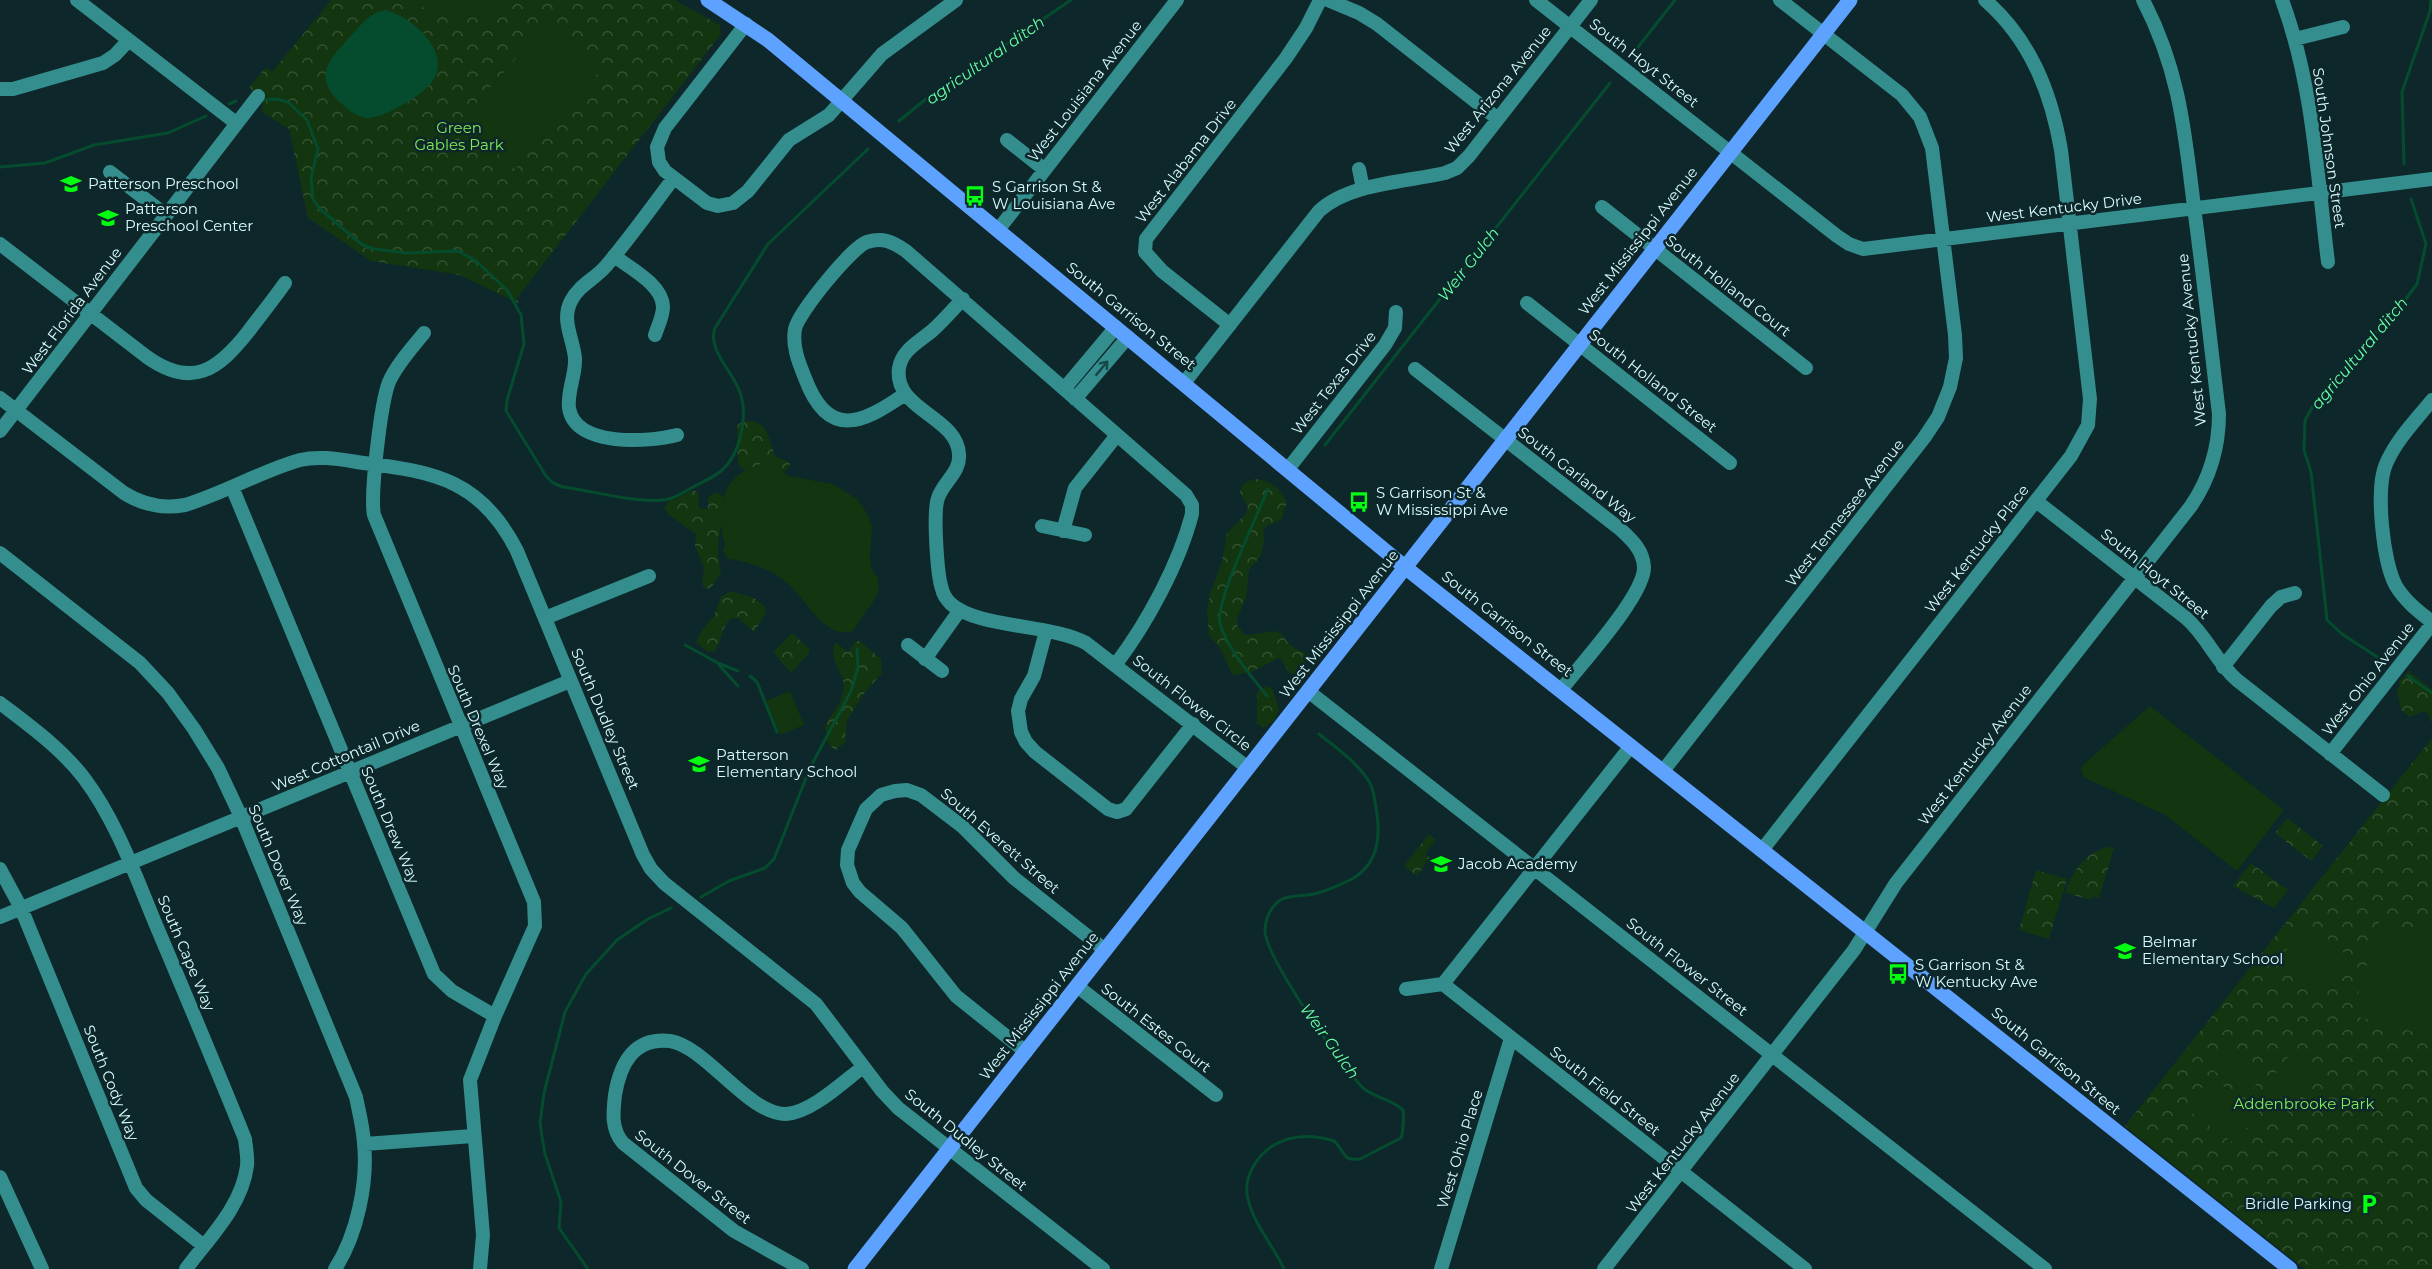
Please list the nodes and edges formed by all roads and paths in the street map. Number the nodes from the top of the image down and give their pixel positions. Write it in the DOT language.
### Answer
graph roads {
  1 [pos="77,0"];
  2 [pos="708,0"];
  3 [pos="956,0"];
  4 [pos="1177,0"];
  5 [pos="1320,0"];
  6 [pos="1328,0"];
  7 [pos="1536,0"];
  8 [pos="1590,0"];
  9 [pos="1780,0"];
  10 [pos="1850,0"];
  11 [pos="1984,0"];
  12 [pos="2143,0"];
  13 [pos="2282,0"];
  14 [pos="940,5"];
  15 [pos="746,24"];
  16 [pos="1570,26"];
  17 [pos="2343,27"];
  18 [pos="1824,34"];
  19 [pos="2295,39"];
  20 [pos="129,40"];
  21 [pos="0,89"];
  22 [pos="258,96"];
  23 [pos="842,101"];
  24 [pos="1498,119"];
  25 [pos="237,123"];
  26 [pos="1007,140"];
  27 [pos="1731,153"];
  28 [pos="1359,169"];
  29 [pos="1045,170"];
  30 [pos="110,171"];
  31 [pos="673,179"];
  32 [pos="2432,179"];
  33 [pos="1363,189"];
  34 [pos="2319,193"];
  35 [pos="1602,207"];
  36 [pos="2194,209"];
  37 [pos="166,215"];
  38 [pos="2069,224"];
  39 [pos="998,230"];
  40 [pos="1943,239"];
  41 [pos="0,244"];
  42 [pos="1655,249"];
  43 [pos="614,256"];
  44 [pos="2328,262"];
  45 [pos="285,284"];
  46 [pos="963,299"];
  47 [pos="1527,303"];
  48 [pos="1396,312"];
  49 [pos="90,314"];
  50 [pos="1230,325"];
  51 [pos="1116,327"];
  52 [pos="424,333"];
  53 [pos="655,335"];
  54 [pos="1128,337"];
  55 [pos="1580,344"];
  56 [pos="1806,368"];
  57 [pos="1415,369"];
  58 [pos="1184,383"];
  59 [pos="1064,389"];
  60 [pos="905,394"];
  61 [pos="0,398"];
  62 [pos="1076,399"];
  63 [pos="2432,400"];
  64 [pos="16,410"];
  65 [pos="0,431"];
  66 [pos="678,435"];
  67 [pos="1117,435"];
  68 [pos="1506,440"];
  69 [pos="1730,463"];
  70 [pos="377,464"];
  71 [pos="1288,470"];
  72 [pos="232,487"];
  73 [pos="2036,501"];
  74 [pos="1042,526"];
  75 [pos="1063,531"];
  76 [pos="1085,535"];
  77 [pos="0,553"];
  78 [pos="1406,568"];
  79 [pos="649,576"];
  80 [pos="2134,578"];
  81 [pos="2295,593"];
  82 [pos="960,610"];
  83 [pos="545,618"];
  84 [pos="2432,623"];
  85 [pos="1046,631"];
  86 [pos="908,645"];
  87 [pos="926,658"];
  88 [pos="1116,664"];
  89 [pos="2223,667"];
  90 [pos="942,671"];
  91 [pos="570,681"];
  92 [pos="1561,690"];
  93 [pos="1308,691"];
  94 [pos="0,703"];
  95 [pos="1192,724"];
  96 [pos="460,726"];
  97 [pos="1631,746"];
  98 [pos="2330,754"];
  99 [pos="1248,768"];
  100 [pos="1664,771"];
  101 [pos="350,772"];
  102 [pos="2383,795"];
  103 [pos="242,818"];
  104 [pos="1762,850"];
  105 [pos="131,864"];
  106 [pos="0,869"];
  107 [pos="1534,869"];
  108 [pos="21,908"];
  109 [pos="0,917"];
  110 [pos="1866,933"];
  111 [pos="1105,950"];
  112 [pos="1443,984"];
  113 [pos="1077,986"];
  114 [pos="1406,989"];
  115 [pos="495,1016"];
  116 [pos="1511,1038"];
  117 [pos="1026,1052"];
  118 [pos="1773,1055"];
  119 [pos="863,1067"];
  120 [pos="1215,1095"];
  121 [pos="473,1136"];
  122 [pos="365,1144"];
  123 [pos="949,1149"];
  124 [pos="1681,1171"];
  125 [pos="0,1178"];
  126 [pos="204,1246"];
  127 [pos="2284,1267"];
  128 [pos="42,1269"];
  129 [pos="186,1269"];
  130 [pos="335,1269"];
  131 [pos="480,1269"];
  132 [pos="802,1269"];
  133 [pos="855,1269"];
  134 [pos="1103,1269"];
  135 [pos="1441,1269"];
  136 [pos="1604,1269"];
  137 [pos="1805,1269"];
  138 [pos="2045,1269"];
  1 -- 20 [label="street"];
  2 -- 15 [label="main road, South Garrison Street"];
  3 -- 14 [label="street"];
  4 -- 29 [label="street, West Louisiana Avenue"];
  5 -- 50 [label="street, West Alabama Drive"];
  6 -- 24 [label="street"];
  7 -- 16 [label="street, South Hoyt Street"];
  8 -- 16 [label="street, West Arizona Avenue"];
  9 -- 18 [label="street, West Tennessee Avenue"];
  10 -- 18 [label="main road, West Mississippi Avenue"];
  11 -- 38 [label="street, West Kentucky Place"];
  12 -- 36 [label="street, West Kentucky Avenue"];
  13 -- 19 [label="street, South Johnson Street"];
  14 -- 23 [label="street"];
  15 -- 23 [label="main road, South Garrison Street"];
  15 -- 31 [label="street"];
  16 -- 24 [label="street, West Arizona Avenue"];
  16 -- 27 [label="street, South Hoyt Street"];
  17 -- 19 [label="street"];
  18 -- 27 [label="main road, West Mississippi Avenue"];
  18 -- 40 [label="street, West Tennessee Avenue"];
  19 -- 34 [label="street, South Johnson Street"];
  20 -- 21 [label="street"];
  20 -- 25 [label="street"];
  22 -- 25 [label="street, West Florida Avenue"];
  23 -- 31 [label="street"];
  23 -- 39 [label="main road, South Garrison Street"];
  24 -- 33 [label="street, West Arizona Avenue"];
  25 -- 37 [label="street, West Florida Avenue"];
  26 -- 29 [label="street"];
  27 -- 40 [label="street, West Kentucky Drive"];
  27 -- 42 [label="main road, West Mississippi Avenue"];
  28 -- 33 [label="street"];
  29 -- 39 [label="street, West Louisiana Avenue"];
  30 -- 37 [label="street"];
  31 -- 43 [label="street"];
  32 -- 34 [label="street, West Kentucky Drive"];
  33 -- 50 [label="street, West Arizona Avenue"];
  34 -- 36 [label="street, West Kentucky Drive"];
  34 -- 44 [label="street, South Johnson Street"];
  35 -- 42 [label="street, South Holland Court"];
  36 -- 38 [label="street, West Kentucky Drive"];
  36 -- 80 [label="street, West Kentucky Avenue"];
  37 -- 49 [label="street, West Florida Avenue"];
  38 -- 40 [label="street, West Kentucky Drive"];
  38 -- 73 [label="street, West Kentucky Place"];
  39 -- 51 [label="main road, South Garrison Street"];
  40 -- 100 [label="street, West Tennessee Avenue"];
  41 -- 49 [label="street"];
  42 -- 55 [label="main road, West Mississippi Avenue"];
  42 -- 56 [label="street, South Holland Court"];
  43 -- 53 [label="street"];
  43 -- 66 [label="street"];
  45 -- 49 [label="street"];
  46 -- 59 [label="street, South Flower Circle"];
  46 -- 60 [label="street"];
  46 -- 60 [label="street, South Flower Circle"];
  47 -- 55 [label="street, South Holland Street"];
  48 -- 71 [label="street, West Texas Drive"];
  49 -- 64 [label="street, West Florida Avenue"];
  50 -- 58 [label="street, West Arizona Avenue"];
  51 -- 54 [label="main road, South Garrison Street"];
  51 -- 59 [label="street"];
  52 -- 70 [label="street, South Drexel Way"];
  54 -- 58 [label="main road, South Garrison Street"];
  62 -- 54 [label="street, one-way"];
  55 -- 68 [label="main road, West Mississippi Avenue"];
  55 -- 69 [label="street, South Holland Street"];
  57 -- 68 [label="street, South Garland Way"];
  58 -- 71 [label="main road, South Garrison Street"];
  59 -- 62 [label="street, South Flower Circle"];
  60 -- 82 [label="street"];
  61 -- 64 [label="street, South Dudley Street"];
  62 -- 67 [label="street, South Flower Circle"];
  63 -- 84 [label="street"];
  64 -- 65 [label="street, West Florida Avenue"];
  64 -- 72 [label="street, South Dudley Street"];
  67 -- 75 [label="street"];
  67 -- 88 [label="street, South Flower Circle"];
  68 -- 78 [label="main road, West Mississippi Avenue"];
  68 -- 92 [label="street, South Garland Way"];
  70 -- 72 [label="street, South Dudley Street"];
  70 -- 83 [label="street, South Dudley Street"];
  70 -- 96 [label="street, South Drexel Way"];
  71 -- 78 [label="main road, South Garrison Street"];
  72 -- 101 [label="street, South Drew Way"];
  73 -- 80 [label="street, South Hoyt Street"];
  73 -- 104 [label="street, West Kentucky Place"];
  74 -- 75 [label="street"];
  75 -- 76 [label="street"];
  77 -- 103 [label="street, South Dover Way"];
  78 -- 92 [label="main road, South Garrison Street"];
  78 -- 93 [label="main road, West Mississippi Avenue"];
  79 -- 83 [label="street"];
  80 -- 89 [label="street, South Hoyt Street"];
  80 -- 110 [label="street, West Kentucky Avenue"];
  81 -- 89 [label="street"];
  82 -- 85 [label="street, South Flower Circle"];
  82 -- 87 [label="street"];
  83 -- 91 [label="street, South Dudley Street"];
  84 -- 98 [label="street, West Ohio Avenue"];
  85 -- 88 [label="street, South Flower Circle"];
  85 -- 95 [label="street"];
  86 -- 87 [label="street"];
  87 -- 90 [label="street"];
  88 -- 95 [label="street, South Flower Circle"];
  89 -- 98 [label="street, South Hoyt Street"];
  91 -- 96 [label="street, West Cottontail Drive"];
  91 -- 119 [label="street, South Dudley Street"];
  92 -- 97 [label="main road, South Garrison Street"];
  93 -- 99 [label="main road, West Mississippi Avenue"];
  93 -- 107 [label="street, South Flower Street"];
  94 -- 105 [label="street, South Cape Way"];
  95 -- 99 [label="street, South Flower Circle"];
  96 -- 101 [label="street, West Cottontail Drive"];
  96 -- 115 [label="street, South Drexel Way"];
  97 -- 100 [label="main road, South Garrison Street"];
  97 -- 107 [label="street"];
  98 -- 102 [label="street, South Hoyt Street"];
  99 -- 111 [label="main road, West Mississippi Avenue"];
  100 -- 104 [label="main road, South Garrison Street"];
  101 -- 103 [label="street, West Cottontail Drive"];
  101 -- 115 [label="street, South Drew Way"];
  103 -- 105 [label="street, West Cottontail Drive"];
  103 -- 122 [label="street, South Dover Way"];
  104 -- 110 [label="main road, South Garrison Street"];
  105 -- 108 [label="street, West Cottontail Drive"];
  105 -- 126 [label="street, South Cape Way"];
  106 -- 108 [label="street, South Cody Way"];
  107 -- 112 [label="street"];
  107 -- 118 [label="street, South Flower Street"];
  108 -- 109 [label="street, West Cottontail Drive"];
  108 -- 126 [label="street, South Cody Way"];
  110 -- 118 [label="street, West Kentucky Avenue"];
  110 -- 127 [label="main road, South Garrison Street"];
  111 -- 113 [label="main road, West Mississippi Avenue"];
  111 -- 117 [label="street, South Everett Street"];
  112 -- 114 [label="street"];
  112 -- 116 [label="street, South Field Street"];
  113 -- 117 [label="main road, West Mississippi Avenue"];
  113 -- 120 [label="street, South Estes Court"];
  115 -- 121 [label="street, South Drexel Way"];
  116 -- 124 [label="street, South Field Street"];
  116 -- 135 [label="street, West Ohio Place"];
  117 -- 123 [label="main road, West Mississippi Avenue"];
  118 -- 124 [label="street, West Kentucky Avenue"];
  118 -- 138 [label="street, South Flower Street"];
  119 -- 123 [label="street, South Dudley Street"];
  119 -- 132 [label="street, South Dover Street"];
  121 -- 122 [label="street"];
  121 -- 131 [label="street, South Drexel Way"];
  122 -- 130 [label="street, South Dover Way"];
  123 -- 133 [label="main road, West Mississippi Avenue"];
  123 -- 134 [label="street, South Dudley Street"];
  124 -- 136 [label="street, West Kentucky Avenue"];
  124 -- 137 [label="street, South Field Street"];
  125 -- 128 [label="street"];
  126 -- 129 [label="street, South Cape Way"];
}
